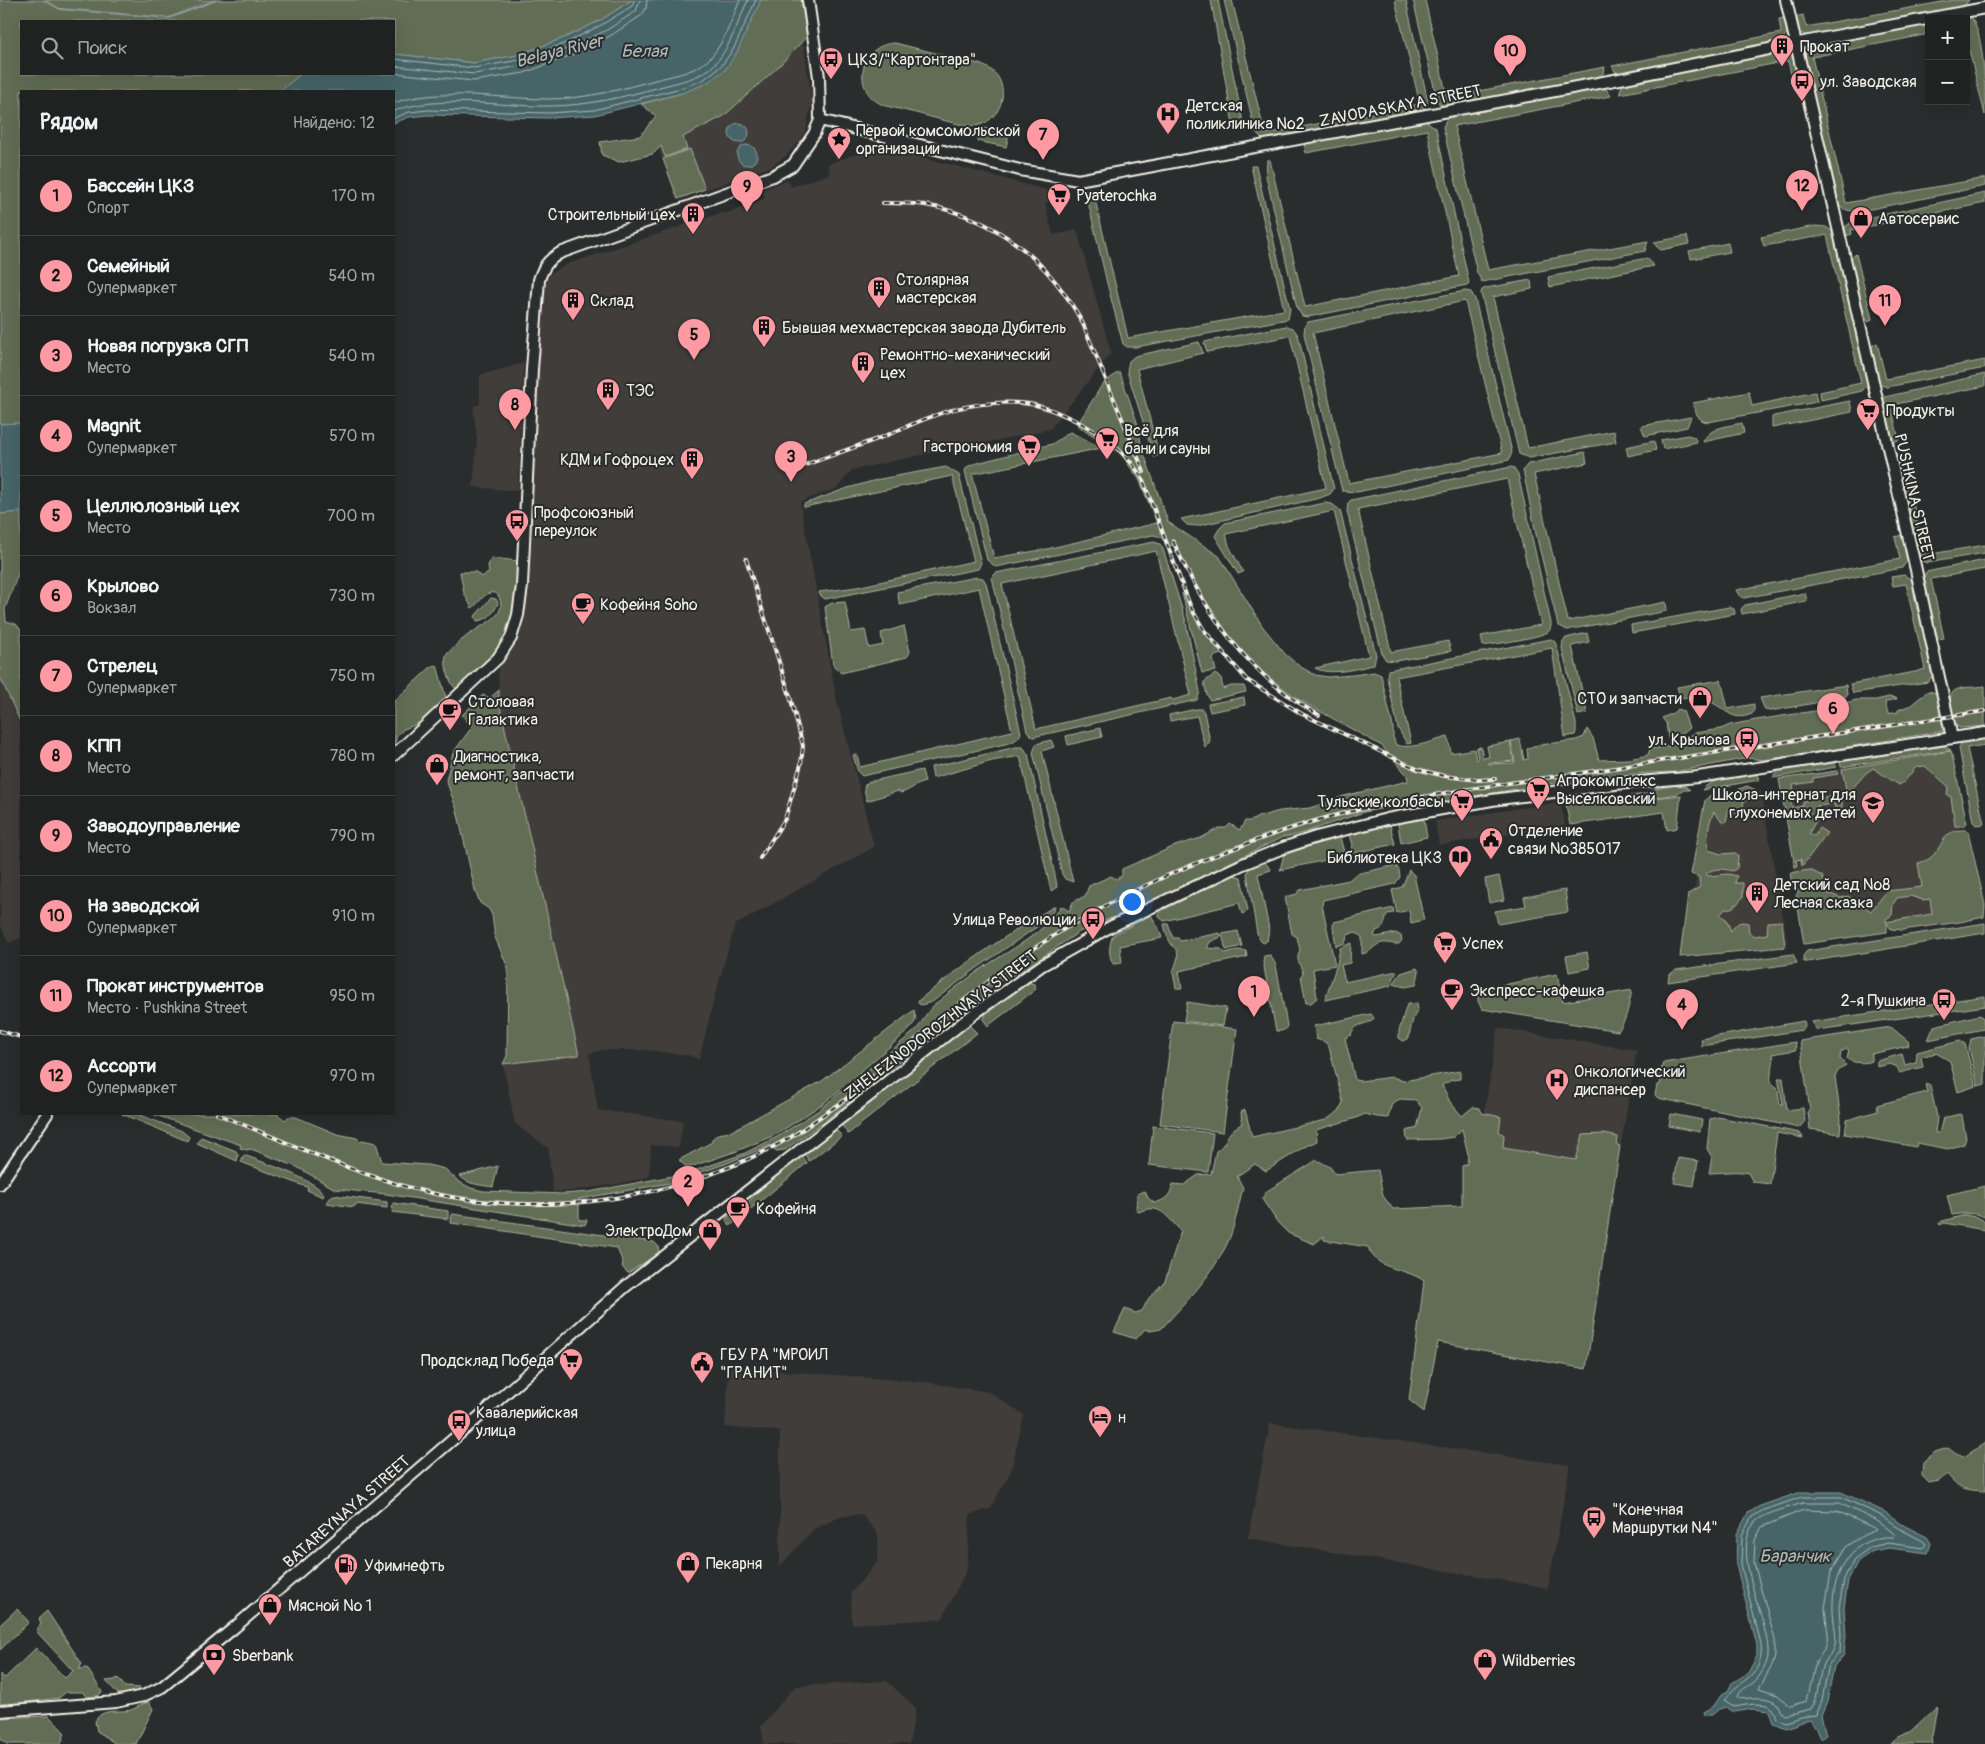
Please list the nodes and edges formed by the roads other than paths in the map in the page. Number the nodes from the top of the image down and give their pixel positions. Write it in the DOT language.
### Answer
graph roads {
  1 [pos="808,0"];
  2 [pos="1786,0"];
  3 [pos="1985,8"];
  4 [pos="1796,44"];
  5 [pos="820,120"];
  6 [pos="1985,733"];
  7 [pos="1952,738"];
  8 [pos="395,754"];
  9 [pos="45,1115"];
  10 [pos="0,1184"];
  11 [pos="674,1249"];
  12 [pos="0,1711"];
  1 -- 5 [label="main road"];
  2 -- 4 [label="main road, PUSHKINA STREET"];
  3 -- 4 [label="main road, ZAVODASKAYA STREET"];
  4 -- 5 [label="main road, ZAVODASKAYA STREET"];
  4 -- 7 [label="main road, PUSHKINA STREET"];
  5 -- 8 [label="main road"];
  6 -- 7 [label="main road, ZHELEZNODOROZHNAYA STREET"];
  7 -- 11 [label="main road, ZHELEZNODOROZHNAYA STREET"];
  9 -- 10 [label="main road"];
  11 -- 12 [label="main road, BATAREYNAYA STREET"];
}
